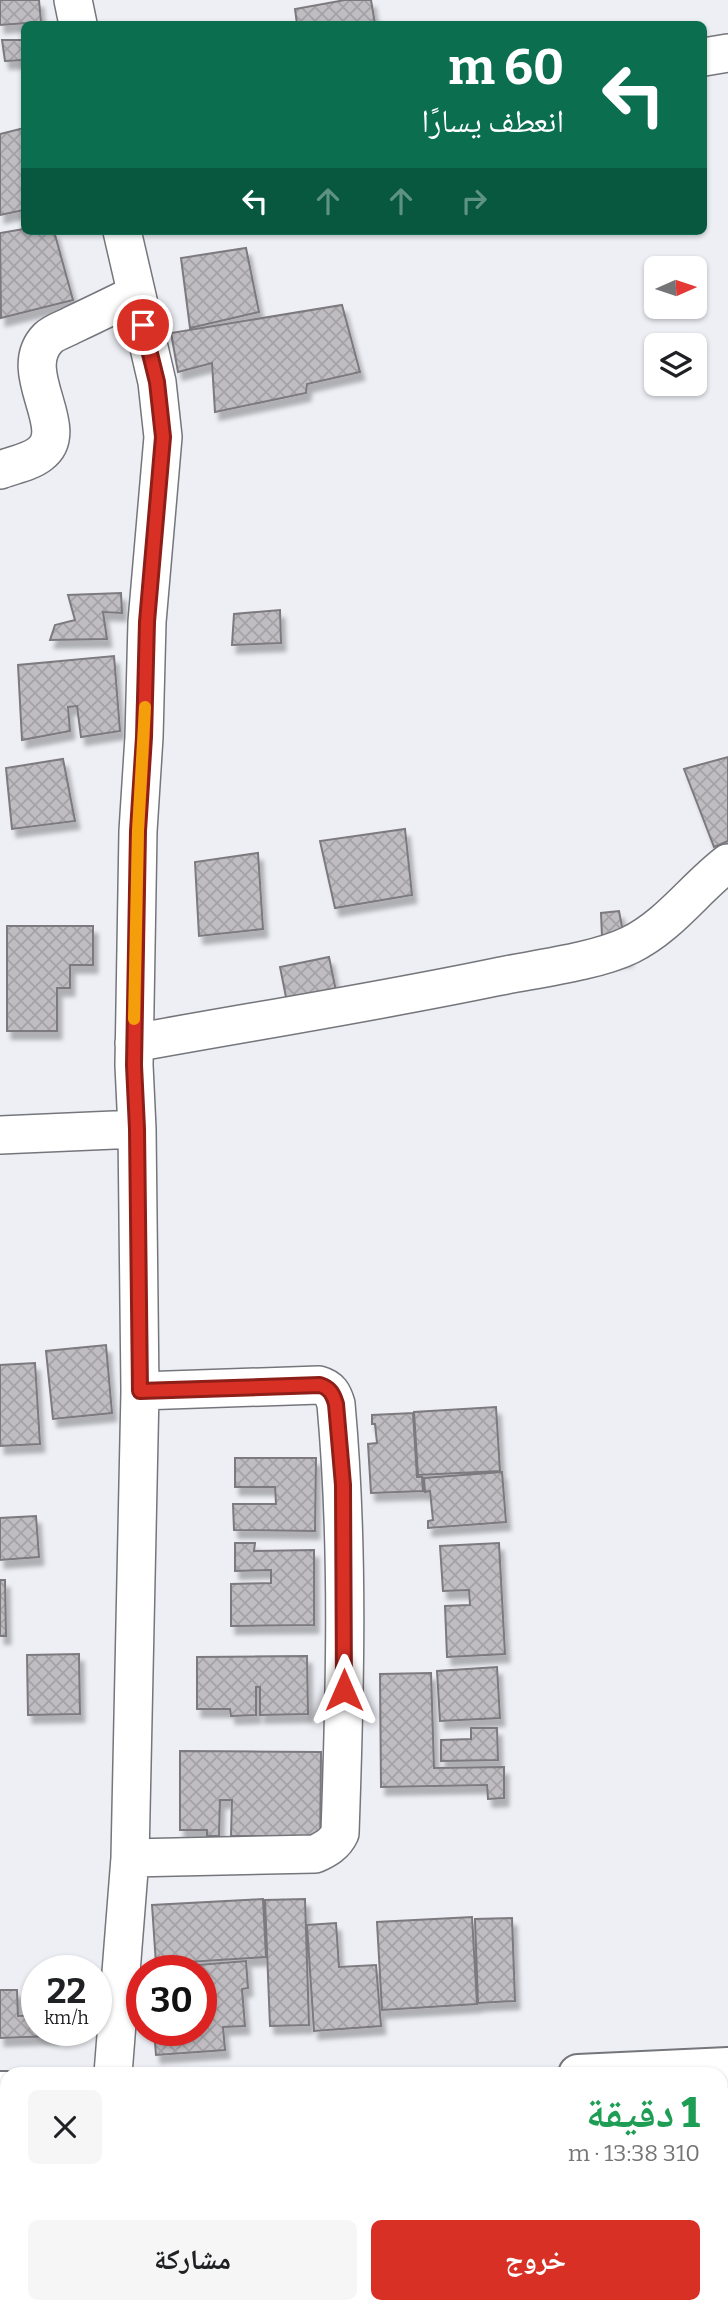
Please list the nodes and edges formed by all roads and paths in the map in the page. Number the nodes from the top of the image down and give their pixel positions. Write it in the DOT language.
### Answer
graph roads {
  1 [pos="73,0"];
  2 [pos="77,21"];
  3 [pos="728,53"];
  4 [pos="707,56"];
  5 [pos="123,235"];
  6 [pos="135,295"];
  7 [pos="0,470"];
  8 [pos="728,863"];
  9 [pos="134,1043"];
  10 [pos="137,1129"];
  11 [pos="0,1135"];
  12 [pos="140,1391"];
  13 [pos="130,1858"];
  14 [pos="114,2067"];
  1 -- 2 [label="street"];
  3 -- 4 [label="street"];
  5 -- 6 [label="street"];
  6 -- 7 [label="street"];
  6 -- 9 [label="street"];
  8 -- 9 [label="street"];
  9 -- 10 [label="street"];
  10 -- 11 [label="street"];
  10 -- 12 [label="street"];
  12 -- 13 [label="street"];
  12 -- 13 [label="street"];
  13 -- 14 [label="street"];
}
